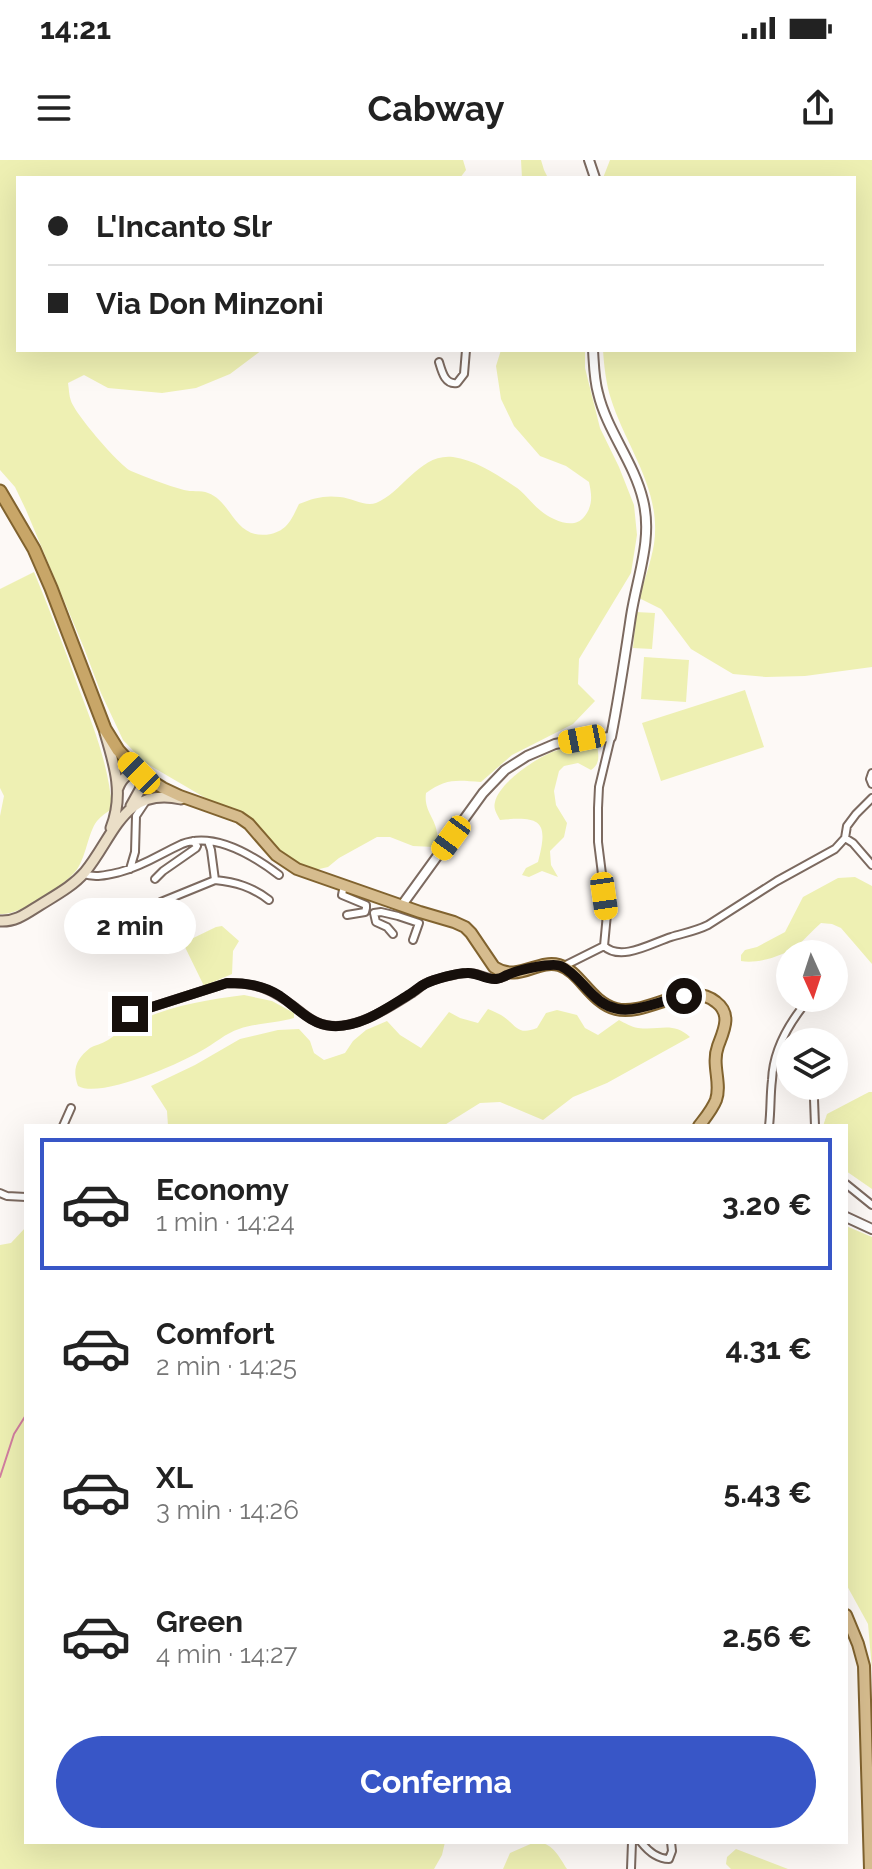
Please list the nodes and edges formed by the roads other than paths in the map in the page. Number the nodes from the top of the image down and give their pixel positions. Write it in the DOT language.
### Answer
graph roads {
  1 [pos="466,352"];
  2 [pos="593,352"];
  3 [pos="439,362"];
  4 [pos="0,491"];
  5 [pos="99,715"];
  6 [pos="611,737"];
  7 [pos="139,773"];
  8 [pos="872,773"];
  9 [pos="872,784"];
  10 [pos="118,788"];
  11 [pos="148,798"];
  12 [pos="872,798"];
  13 [pos="196,802"];
  14 [pos="126,813"];
  15 [pos="108,836"];
  16 [pos="845,838"];
  17 [pos="193,841"];
  18 [pos="208,841"];
  19 [pos="872,865"];
  20 [pos="130,869"];
  21 [pos="83,874"];
  22 [pos="279,875"];
  23 [pos="155,879"];
  24 [pos="215,880"];
  25 [pos="344,885"];
  26 [pos="269,900"];
  27 [pos="161,902"];
  28 [pos="400,910"];
  29 [pos="347,915"];
  30 [pos="0,921"];
  31 [pos="393,934"];
  32 [pos="413,940"];
  33 [pos="604,946"];
  34 [pos="490,962"];
  35 [pos="563,967"];
  36 [pos="509,974"];
  37 [pos="478,975"];
  38 [pos="799,1012"];
  39 [pos="130,1014"];
  40 [pos="814,1100"];
  41 [pos="71,1108"];
  42 [pos="64,1124"];
  43 [pos="700,1124"];
  44 [pos="769,1124"];
  45 [pos="815,1124"];
  46 [pos="848,1186"];
  47 [pos="0,1193"];
  48 [pos="24,1197"];
  49 [pos="872,1205"];
  50 [pos="848,1218"];
  51 [pos="872,1229"];
  52 [pos="848,1620"];
  53 [pos="632,1844"];
  54 [pos="643,1844"];
  55 [pos="671,1844"];
  56 [pos="631,1869"];
  57 [pos="870,1869"];
  1 -- 3 [label="street"];
  2 -- 6 [label="street"];
  4 -- 5 [label="highway"];
  5 -- 7 [label="highway"];
  5 -- 10 [label="main road"];
  6 -- 28 [label="street"];
  6 -- 33 [label="street"];
  7 -- 10 [label="main road"];
  7 -- 13 [label="main road"];
  7 -- 14 [label="main road"];
  8 -- 9 [label="street"];
  10 -- 15 [label="main road"];
  11 -- 13 [label="main road"];
  11 -- 14 [label="main road"];
  11 -- 20 [label="street"];
  12 -- 16 [label="street"];
  13 -- 25 [label="main road"];
  14 -- 15 [label="main road"];
  15 -- 21 [label="main road"];
  16 -- 19 [label="street"];
  16 -- 33 [label="street"];
  17 -- 18 [label="street"];
  17 -- 20 [label="street"];
  17 -- 23 [label="street"];
  18 -- 22 [label="street"];
  18 -- 24 [label="street"];
  20 -- 21 [label="street"];
  21 -- 30 [label="main road"];
  24 -- 26 [label="street"];
  24 -- 27 [label="street"];
  25 -- 28 [label="main road"];
  25 -- 29 [label="street"];
  28 -- 31 [label="street"];
  28 -- 32 [label="street"];
  28 -- 34 [label="main road"];
  33 -- 35 [label="street"];
  34 -- 36 [label="main road"];
  34 -- 37 [label="street"];
  35 -- 36 [label="main road"];
  35 -- 43 [label="main road"];
  36 -- 37 [label="street"];
  37 -- 39 [label="street"];
  38 -- 44 [label="street"];
  40 -- 45 [label="street"];
  41 -- 42 [label="street"];
  46 -- 49 [label="street"];
  47 -- 48 [label="street"];
  50 -- 51 [label="street"];
  52 -- 57 [label="main road"];
  53 -- 56 [label="street"];
  54 -- 55 [label="street"];
}
